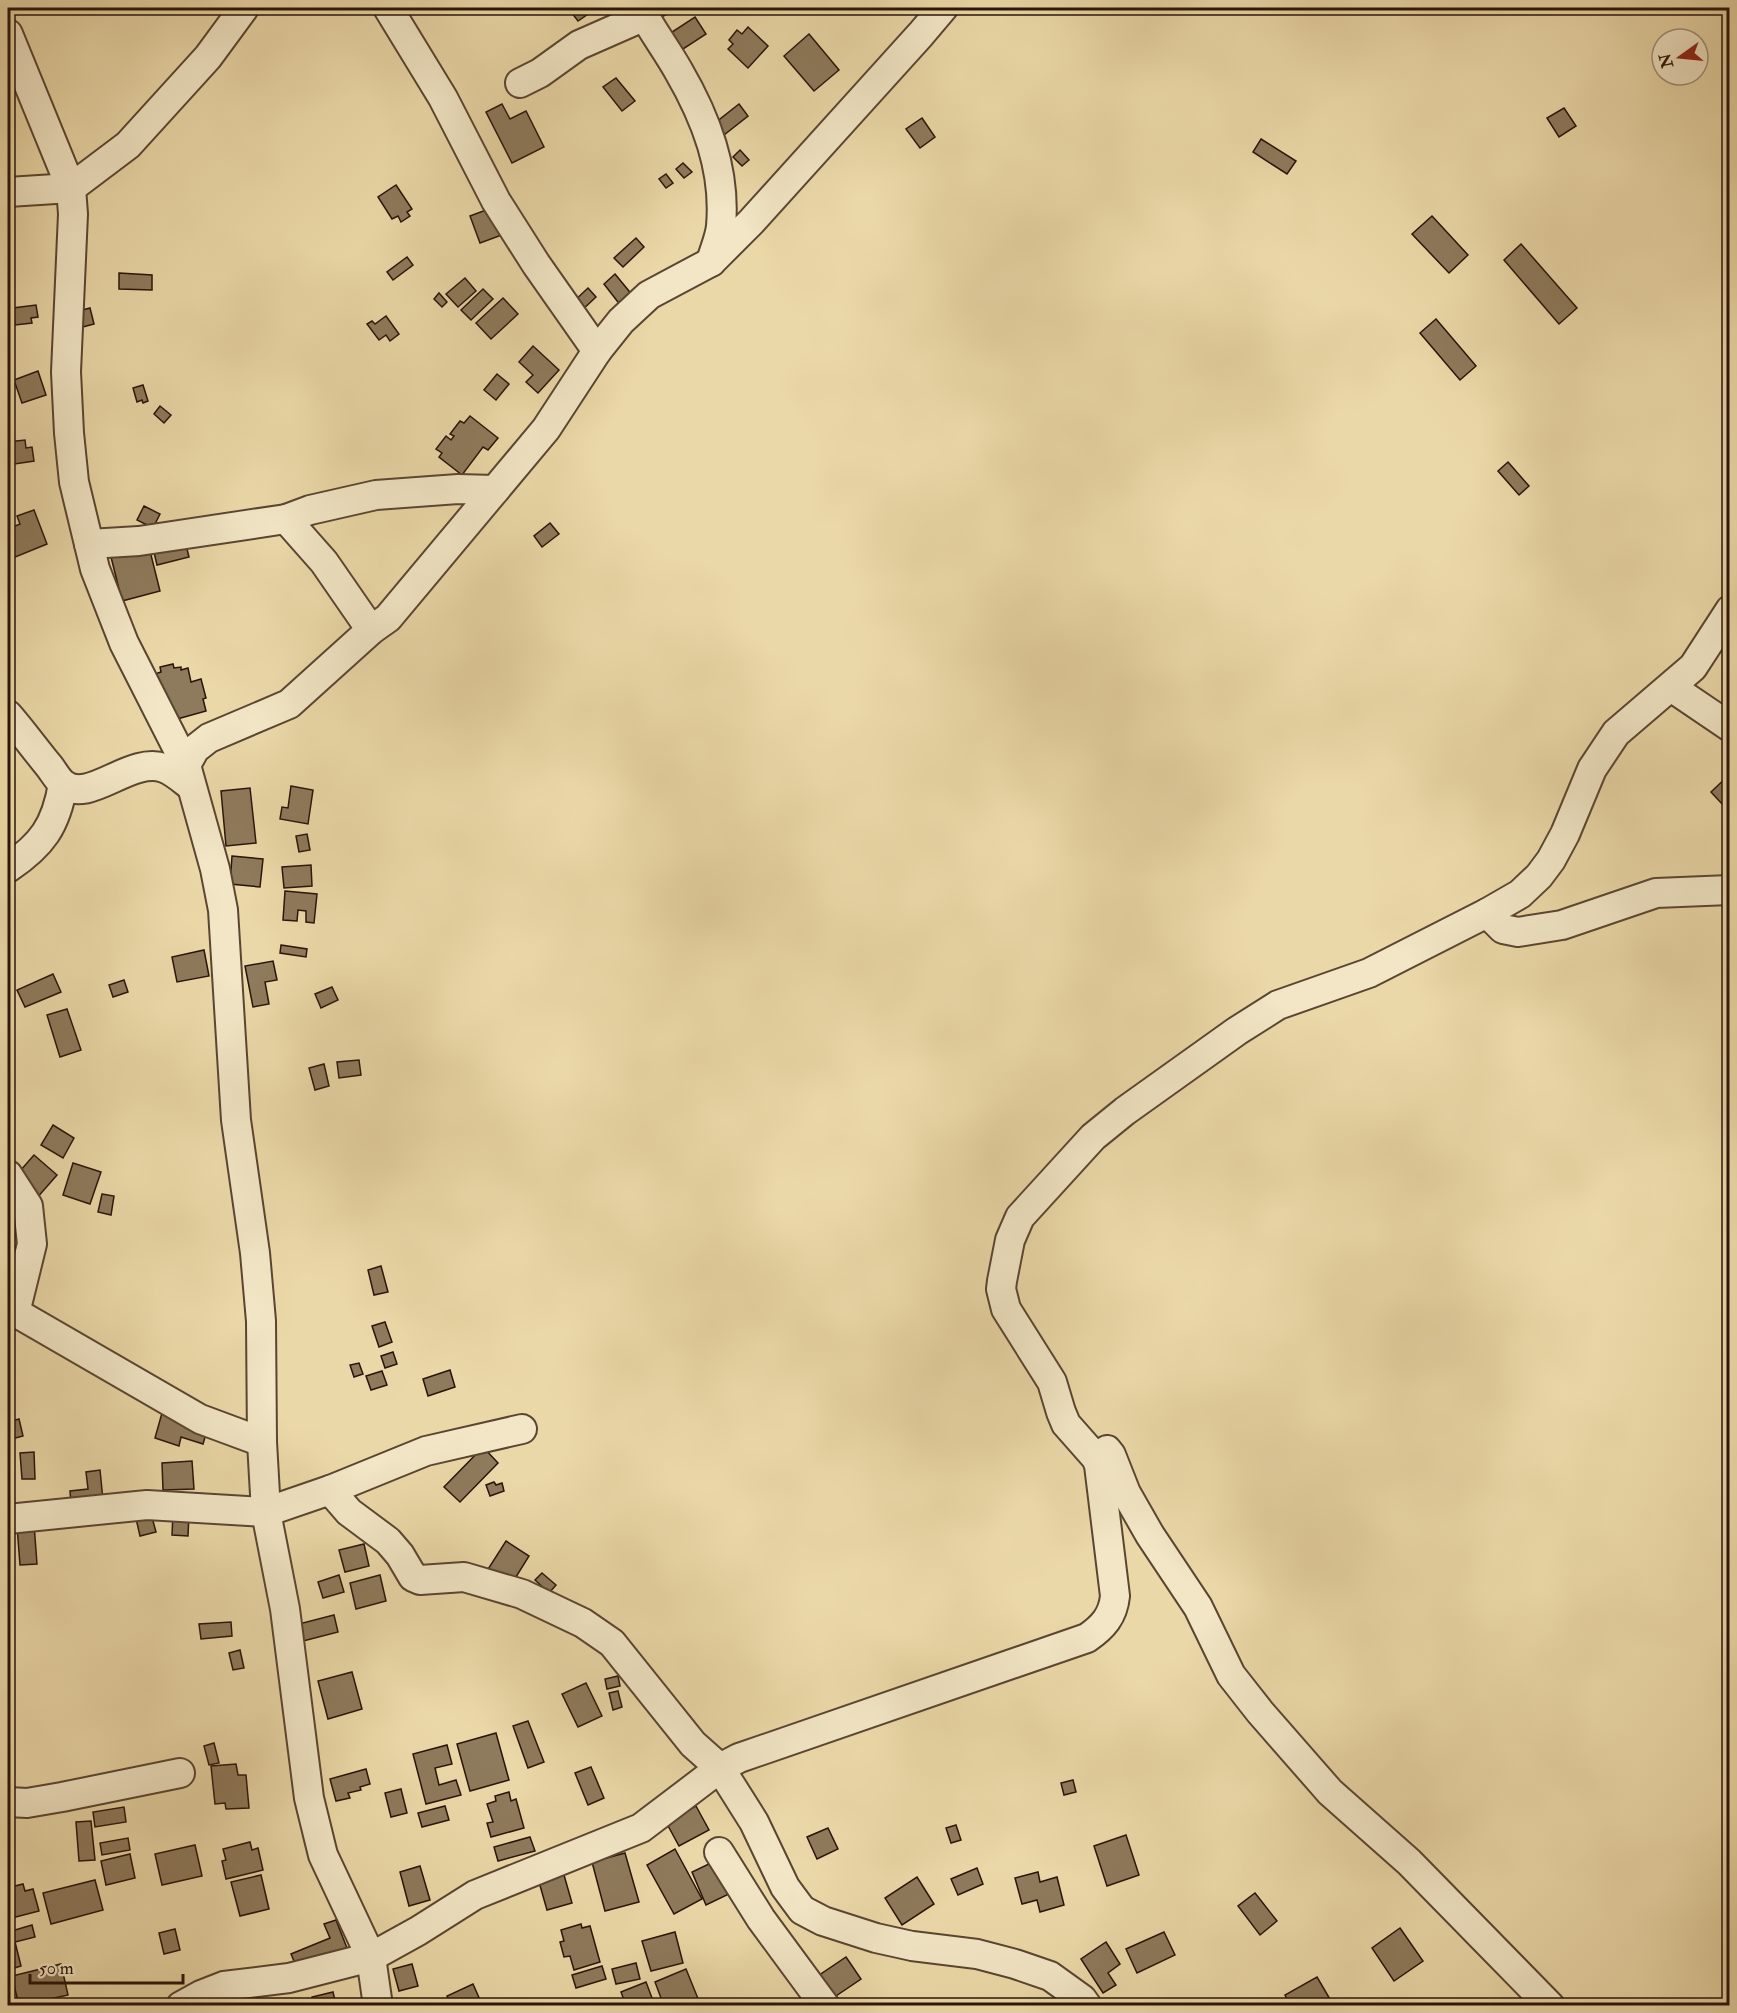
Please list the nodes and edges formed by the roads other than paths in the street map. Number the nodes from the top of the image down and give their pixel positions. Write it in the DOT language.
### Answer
graph roads {
  1 [pos="244,8"];
  2 [pos="388,8"];
  3 [pos="943,8"];
  4 [pos="642,12"];
  5 [pos="8,34"];
  6 [pos="520,83"];
  7 [pos="71,188"];
  8 [pos="8,192"];
  9 [pos="711,262"];
  10 [pos="597,351"];
  11 [pos="495,490"];
  12 [pos="286,519"];
  13 [pos="89,544"];
  14 [pos="1730,610"];
  15 [pos="371,630"];
  16 [pos="1671,687"];
  17 [pos="8,715"];
  18 [pos="1730,727"];
  19 [pos="188,776"];
  20 [pos="63,784"];
  21 [pos="8,868"];
  22 [pos="1730,890"];
  23 [pos="1487,914"];
  24 [pos="8,1175"];
  25 [pos="11,1311"];
  26 [pos="1055,1390"];
  27 [pos="522,1429"];
  28 [pos="262,1442"];
  29 [pos="330,1490"];
  30 [pos="266,1512"];
  31 [pos="8,1519"];
  32 [pos="720,1768"];
  33 [pos="180,1773"];
  34 [pos="8,1802"];
  35 [pos="719,1852"];
  36 [pos="371,1957"];
  37 [pos="181,2006"];
  38 [pos="378,2006"];
  39 [pos="825,2006"];
  40 [pos="1087,2006"];
  41 [pos="1550,2006"];
  1 -- 7 [label="street"];
  2 -- 10 [label="street"];
  3 -- 9 [label="street"];
  4 -- 6 [label="street"];
  4 -- 9 [label="street"];
  5 -- 7 [label="street"];
  7 -- 8 [label="street"];
  7 -- 13 [label="street"];
  9 -- 10 [label="street"];
  10 -- 11 [label="street"];
  11 -- 12 [label="street"];
  11 -- 15 [label="street"];
  12 -- 13 [label="street"];
  12 -- 15 [label="street"];
  13 -- 19 [label="street"];
  14 -- 16 [label="street"];
  15 -- 19 [label="street"];
  16 -- 18 [label="street"];
  16 -- 23 [label="street"];
  17 -- 20 [label="street"];
  19 -- 20 [label="street"];
  19 -- 28 [label="street"];
  20 -- 21 [label="street"];
  22 -- 23 [label="street"];
  23 -- 26 [label="street"];
  24 -- 25 [label="street"];
  25 -- 28 [label="street"];
  26 -- 32 [label="street"];
  26 -- 41 [label="street"];
  27 -- 29 [label="street"];
  28 -- 30 [label="street"];
  29 -- 30 [label="street"];
  29 -- 32 [label="street"];
  30 -- 31 [label="street"];
  30 -- 36 [label="street"];
  32 -- 36 [label="street"];
  32 -- 40 [label="street"];
  33 -- 34 [label="street"];
  35 -- 39 [label="street"];
  36 -- 37 [label="street"];
  36 -- 38 [label="street"];
}
